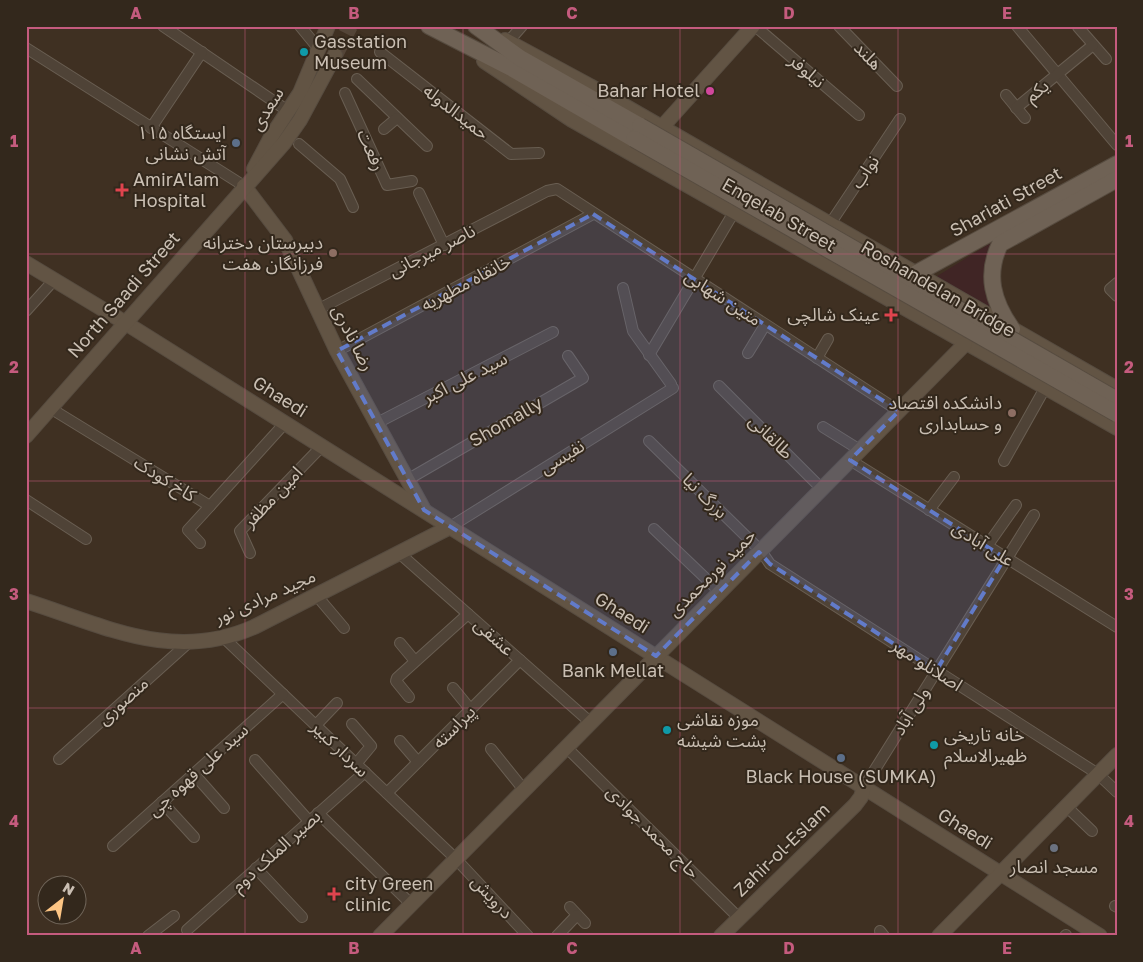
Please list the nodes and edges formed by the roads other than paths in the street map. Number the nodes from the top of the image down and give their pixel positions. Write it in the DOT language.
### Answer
graph roads {
  1 [pos="163,26"];
  2 [pos="300,26"];
  3 [pos="328,26"];
  4 [pos="428,26"];
  5 [pos="477,26"];
  6 [pos="522,26"];
  7 [pos="754,26"];
  8 [pos="839,26"];
  9 [pos="1017,26"];
  10 [pos="1078,26"];
  11 [pos="177,30"];
  12 [pos="454,41"];
  13 [pos="508,42"];
  14 [pos="1093,45"];
  15 [pos="26,48"];
  16 [pos="318,48"];
  17 [pos="202,52"];
  18 [pos="380,52"];
  19 [pos="335,55"];
  20 [pos="1106,59"];
  21 [pos="1057,74"];
  22 [pos="357,79"];
  23 [pos="897,86"];
  24 [pos="345,93"];
  25 [pos="1006,95"];
  26 [pos="1016,108"];
  27 [pos="288,111"];
  28 [pos="859,115"];
  29 [pos="397,118"];
  30 [pos="1024,118"];
  31 [pos="900,119"];
  32 [pos="662,127"];
  33 [pos="150,128"];
  34 [pos="384,129"];
  35 [pos="637,133"];
  36 [pos="298,144"];
  37 [pos="1117,145"];
  38 [pos="427,146"];
  39 [pos="538,153"];
  40 [pos="1117,164"];
  41 [pos="267,175"];
  42 [pos="1117,179"];
  43 [pos="412,181"];
  44 [pos="244,186"];
  45 [pos="547,190"];
  46 [pos="419,193"];
  47 [pos="788,200"];
  48 [pos="353,207"];
  49 [pos="734,212"];
  50 [pos="593,214"];
  51 [pos="830,224"];
  52 [pos="766,231"];
  53 [pos="444,245"];
  54 [pos="26,263"];
  55 [pos="915,274"];
  56 [pos="54,280"];
  57 [pos="695,280"];
  58 [pos="1117,283"];
  59 [pos="623,288"];
  60 [pos="1117,296"];
  61 [pos="26,310"];
  62 [pos="317,310"];
  63 [pos="910,313"];
  64 [pos="124,322"];
  65 [pos="765,325"];
  66 [pos="1012,329"];
  67 [pos="553,332"];
  68 [pos="828,339"];
  69 [pos="965,344"];
  70 [pos="338,350"];
  71 [pos="748,353"];
  72 [pos="649,355"];
  73 [pos="568,356"];
  74 [pos="817,358"];
  75 [pos="719,386"];
  76 [pos="1045,388"];
  77 [pos="1117,389"];
  78 [pos="1117,400"];
  79 [pos="50,408"];
  80 [pos="899,411"];
  81 [pos="1117,414"];
  82 [pos="285,423"];
  83 [pos="377,424"];
  84 [pos="823,427"];
  85 [pos="1117,428"];
  86 [pos="26,436"];
  87 [pos="650,441"];
  88 [pos="322,446"];
  89 [pos="860,450"];
  90 [pos="850,460"];
  91 [pos="1004,461"];
  92 [pos="954,477"];
  93 [pos="407,480"];
  94 [pos="822,489"];
  95 [pos="26,500"];
  96 [pos="1016,505"];
  97 [pos="210,506"];
  98 [pos="424,510"];
  99 [pos="929,510"];
  100 [pos="1034,515"];
  101 [pos="450,527"];
  102 [pos="654,529"];
  103 [pos="86,539"];
  104 [pos="200,543"];
  105 [pos="986,546"];
  106 [pos="761,551"];
  107 [pos="398,552"];
  108 [pos="250,553"];
  109 [pos="1005,558"];
  110 [pos="720,592"];
  111 [pos="317,596"];
  112 [pos="26,601"];
  113 [pos="468,614"];
  114 [pos="1117,627"];
  115 [pos="344,628"];
  116 [pos="224,638"];
  117 [pos="400,643"];
  118 [pos="187,644"];
  119 [pos="656,656"];
  120 [pos="520,660"];
  121 [pos="415,661"];
  122 [pos="936,671"];
  123 [pos="453,688"];
  124 [pos="283,694"];
  125 [pos="409,697"];
  126 [pos="336,703"];
  127 [pos="471,710"];
  128 [pos="590,722"];
  129 [pos="352,724"];
  130 [pos="316,725"];
  131 [pos="400,741"];
  132 [pos="566,747"];
  133 [pos="491,749"];
  134 [pos="1117,755"];
  135 [pos="59,759"];
  136 [pos="255,760"];
  137 [pos="418,762"];
  138 [pos="356,764"];
  139 [pos="364,772"];
  140 [pos="194,774"];
  141 [pos="1098,774"];
  142 [pos="864,787"];
  143 [pos="524,790"];
  144 [pos="1117,792"];
  145 [pos="387,793"];
  146 [pos="162,802"];
  147 [pos="1066,806"];
  148 [pos="224,808"];
  149 [pos="318,813"];
  150 [pos="309,821"];
  151 [pos="1092,831"];
  152 [pos="194,837"];
  153 [pos="113,846"];
  154 [pos="456,859"];
  155 [pos="256,868"];
  156 [pos="1001,873"];
  157 [pos="411,904"];
  158 [pos="174,916"];
  159 [pos="302,917"];
  160 [pos="739,918"];
  161 [pos="585,923"];
  162 [pos="187,930"];
  163 [pos="381,935"];
  164 [pos="148,936"];
  165 [pos="528,936"];
  166 [pos="557,936"];
  167 [pos="720,936"];
  168 [pos="940,936"];
  169 [pos="1100,936"];
  1 -- 11 [label="street"];
  2 -- 16 [label="street"];
  3 -- 16 [label="main road, سعدی"];
  4 -- 12 [label="main road, Enqelab Street"];
  5 -- 13 [label="main road, Enqelab Street"];
  5 -- 35 [label="main road"];
  6 -- 13 [label="street"];
  7 -- 28 [label="street, نیلوفر"];
  7 -- 32 [label="main road"];
  8 -- 23 [label="street, هلند"];
  9 -- 21 [label="street"];
  10 -- 14 [label="street"];
  11 -- 17 [label="street"];
  12 -- 35 [label="main road"];
  12 -- 49 [label="main road, Enqelab Street"];
  13 -- 32 [label="main road, Enqelab Street"];
  14 -- 20 [label="street"];
  14 -- 21 [label="street, یکم"];
  15 -- 33 [label="street"];
  16 -- 27 [label="main road, سعدی"];
  17 -- 27 [label="street"];
  17 -- 33 [label="street"];
  18 -- 39 [label="street, حمیدالدوله"];
  19 -- 44 [label="main road, North Saadi Street"];
  21 -- 26 [label="street, یکم"];
  21 -- 37 [label="street"];
  22 -- 29 [label="street"];
  24 -- 43 [label="street, رفعت"];
  25 -- 26 [label="street, یکم"];
  26 -- 30 [label="street, یکم"];
  27 -- 44 [label="main road, سعدی"];
  29 -- 34 [label="street"];
  29 -- 38 [label="street"];
  31 -- 51 [label="street, نواب"];
  32 -- 47 [label="main road, Enqelab Street"];
  33 -- 44 [label="street"];
  35 -- 78 [label="main road, Roshandelan Bridge, bridge"];
  35 -- 81 [label="main road, Roshandelan Bridge, bridge"];
  36 -- 48 [label="street"];
  40 -- 55 [label="main road, Shariati Street"];
  41 -- 44 [label="main road"];
  42 -- 66 [label="main road, Shariati Street"];
  44 -- 62 [label="main road, رضا نادری"];
  44 -- 64 [label="main road, North Saadi Street"];
  45 -- 50 [label="street, متین شهابی"];
  45 -- 53 [label="street, ناصر میرجانی"];
  46 -- 53 [label="street"];
  47 -- 51 [label="main road, Enqelab Street"];
  47 -- 52 [label="main road"];
  49 -- 52 [label="main road, Enqelab Street"];
  49 -- 57 [label="street"];
  50 -- 57 [label="street, متین شهابی"];
  50 -- 70 [label="street, خانقاه مطهریه"];
  51 -- 55 [label="main road, Enqelab Street"];
  52 -- 63 [label="main road, Enqelab Street"];
  53 -- 62 [label="street, ناصر میرجانی"];
  54 -- 56 [label="main road, Ghaedi"];
  55 -- 63 [label="main road"];
  55 -- 66 [label="main road, Enqelab Street"];
  56 -- 61 [label="street"];
  56 -- 64 [label="main road, Ghaedi"];
  57 -- 65 [label="street, متین شهابی"];
  57 -- 72 [label="street"];
  58 -- 60 [label="street"];
  59 -- 72 [label="street, نفیسی"];
  62 -- 70 [label="main road, رضا نادری"];
  63 -- 69 [label="main road, Enqelab Street"];
  64 -- 79 [label="main road, North Saadi Street"];
  64 -- 82 [label="main road, Ghaedi"];
  65 -- 71 [label="street"];
  65 -- 74 [label="street, متین شهابی"];
  66 -- 77 [label="main road, Enqelab Street"];
  67 -- 83 [label="street, سید علی اکبر"];
  68 -- 74 [label="street"];
  69 -- 76 [label="main road, Enqelab Street"];
  69 -- 80 [label="main road, حمید نورمحمدی"];
  70 -- 83 [label="main road, رضا نادری"];
  72 -- 101 [label="street, نفیسی"];
  73 -- 93 [label="street, Shomally"];
  74 -- 80 [label="street, متین شهابی"];
  75 -- 94 [label="street, طالقانی"];
  76 -- 85 [label="main road, Enqelab Street"];
  76 -- 91 [label="street"];
  79 -- 86 [label="main road, North Saadi Street"];
  79 -- 97 [label="street, کاخ کودک"];
  80 -- 89 [label="main road, حمید نورمحمدی"];
  82 -- 88 [label="main road, Ghaedi"];
  82 -- 97 [label="street, کاخ کودک"];
  83 -- 93 [label="main road, رضا نادری"];
  84 -- 89 [label="street"];
  87 -- 106 [label="street, بزرگ نیا"];
  88 -- 98 [label="main road, Ghaedi"];
  88 -- 108 [label="street, امین مظفر"];
  89 -- 90 [label="main road, حمید نورمحمدی"];
  90 -- 94 [label="main road, حمید نورمحمدی"];
  90 -- 99 [label="street, علی آبادی"];
  92 -- 99 [label="street"];
  93 -- 98 [label="main road, رضا نادری"];
  94 -- 106 [label="main road, حمید نورمحمدی"];
  95 -- 103 [label="street"];
  96 -- 105 [label="street"];
  97 -- 104 [label="street"];
  98 -- 101 [label="main road, Ghaedi"];
  99 -- 105 [label="street, علی آبادی"];
  100 -- 109 [label="street, ولی آباد"];
  101 -- 107 [label="main road, مجید مرادی نور"];
  101 -- 119 [label="main road, Ghaedi"];
  102 -- 110 [label="street"];
  105 -- 109 [label="street, علی آبادی"];
  106 -- 110 [label="main road, حمید نورمحمدی"];
  106 -- 122 [label="street, اصلانلو مهر"];
  107 -- 111 [label="main road, مجید مرادی نور"];
  107 -- 113 [label="street, عشقی"];
  109 -- 114 [label="street, علی آبادی"];
  109 -- 122 [label="street, ولی آباد"];
  110 -- 119 [label="main road, حمید نورمحمدی"];
  111 -- 115 [label="street"];
  111 -- 116 [label="main road, مجید مرادی نور"];
  112 -- 118 [label="main road, مجید مرادی نور"];
  113 -- 120 [label="street, عشقی"];
  113 -- 121 [label="street"];
  116 -- 118 [label="main road, مجید مرادی نور"];
  116 -- 124 [label="street, سردار کبیر"];
  117 -- 121 [label="street"];
  118 -- 135 [label="street, منصوری"];
  119 -- 128 [label="main road, حمید نورمحمدی"];
  119 -- 142 [label="main road, Ghaedi"];
  120 -- 127 [label="street, پیراسته"];
  120 -- 128 [label="street, عشقی"];
  121 -- 125 [label="street"];
  122 -- 141 [label="street, اصلانلو مهر"];
  122 -- 142 [label="street, ولی آباد"];
  123 -- 127 [label="street"];
  124 -- 130 [label="street, سردار کبیر"];
  124 -- 140 [label="street, سید علی قهوه چی"];
  126 -- 130 [label="street"];
  127 -- 137 [label="street, پیراسته"];
  128 -- 132 [label="main road, حمید نورمحمدی"];
  129 -- 138 [label="street"];
  130 -- 138 [label="street, سردار کبیر"];
  131 -- 137 [label="street"];
  132 -- 143 [label="main road, حمید نورمحمدی"];
  132 -- 160 [label="street, حاج محمد جوادی"];
  133 -- 143 [label="street"];
  134 -- 141 [label="main road"];
  136 -- 150 [label="street"];
  137 -- 145 [label="street, پیراسته"];
  138 -- 139 [label="street, سردار کبیر"];
  139 -- 145 [label="street, سردار کبیر"];
  139 -- 149 [label="street, بصیر الملک دوم"];
  140 -- 146 [label="street, سید علی قهوه چی"];
  140 -- 148 [label="street"];
  141 -- 144 [label="street, اصلانلو مهر"];
  141 -- 147 [label="main road"];
  142 -- 156 [label="main road, Ghaedi"];
  142 -- 160 [label="main road, Zahir-ol-Eslam"];
  143 -- 154 [label="main road, حمید نورمحمدی"];
  145 -- 154 [label="street, سردار کبیر"];
  146 -- 152 [label="street"];
  146 -- 153 [label="street, سید علی قهوه چی"];
  147 -- 151 [label="street"];
  147 -- 156 [label="main road"];
  149 -- 150 [label="street, بصیر الملک دوم"];
  149 -- 157 [label="street"];
  150 -- 155 [label="street, بصیر الملک دوم"];
  154 -- 157 [label="main road, حمید نورمحمدی"];
  154 -- 165 [label="street, درویش"];
  155 -- 159 [label="street"];
  155 -- 162 [label="street, بصیر الملک دوم"];
  156 -- 168 [label="main road"];
  156 -- 169 [label="main road, Ghaedi"];
  157 -- 163 [label="main road, حمید نورمحمدی"];
  158 -- 164 [label="street"];
  160 -- 167 [label="main road, Zahir-ol-Eslam"];
  161 -- 166 [label="street"];
}
